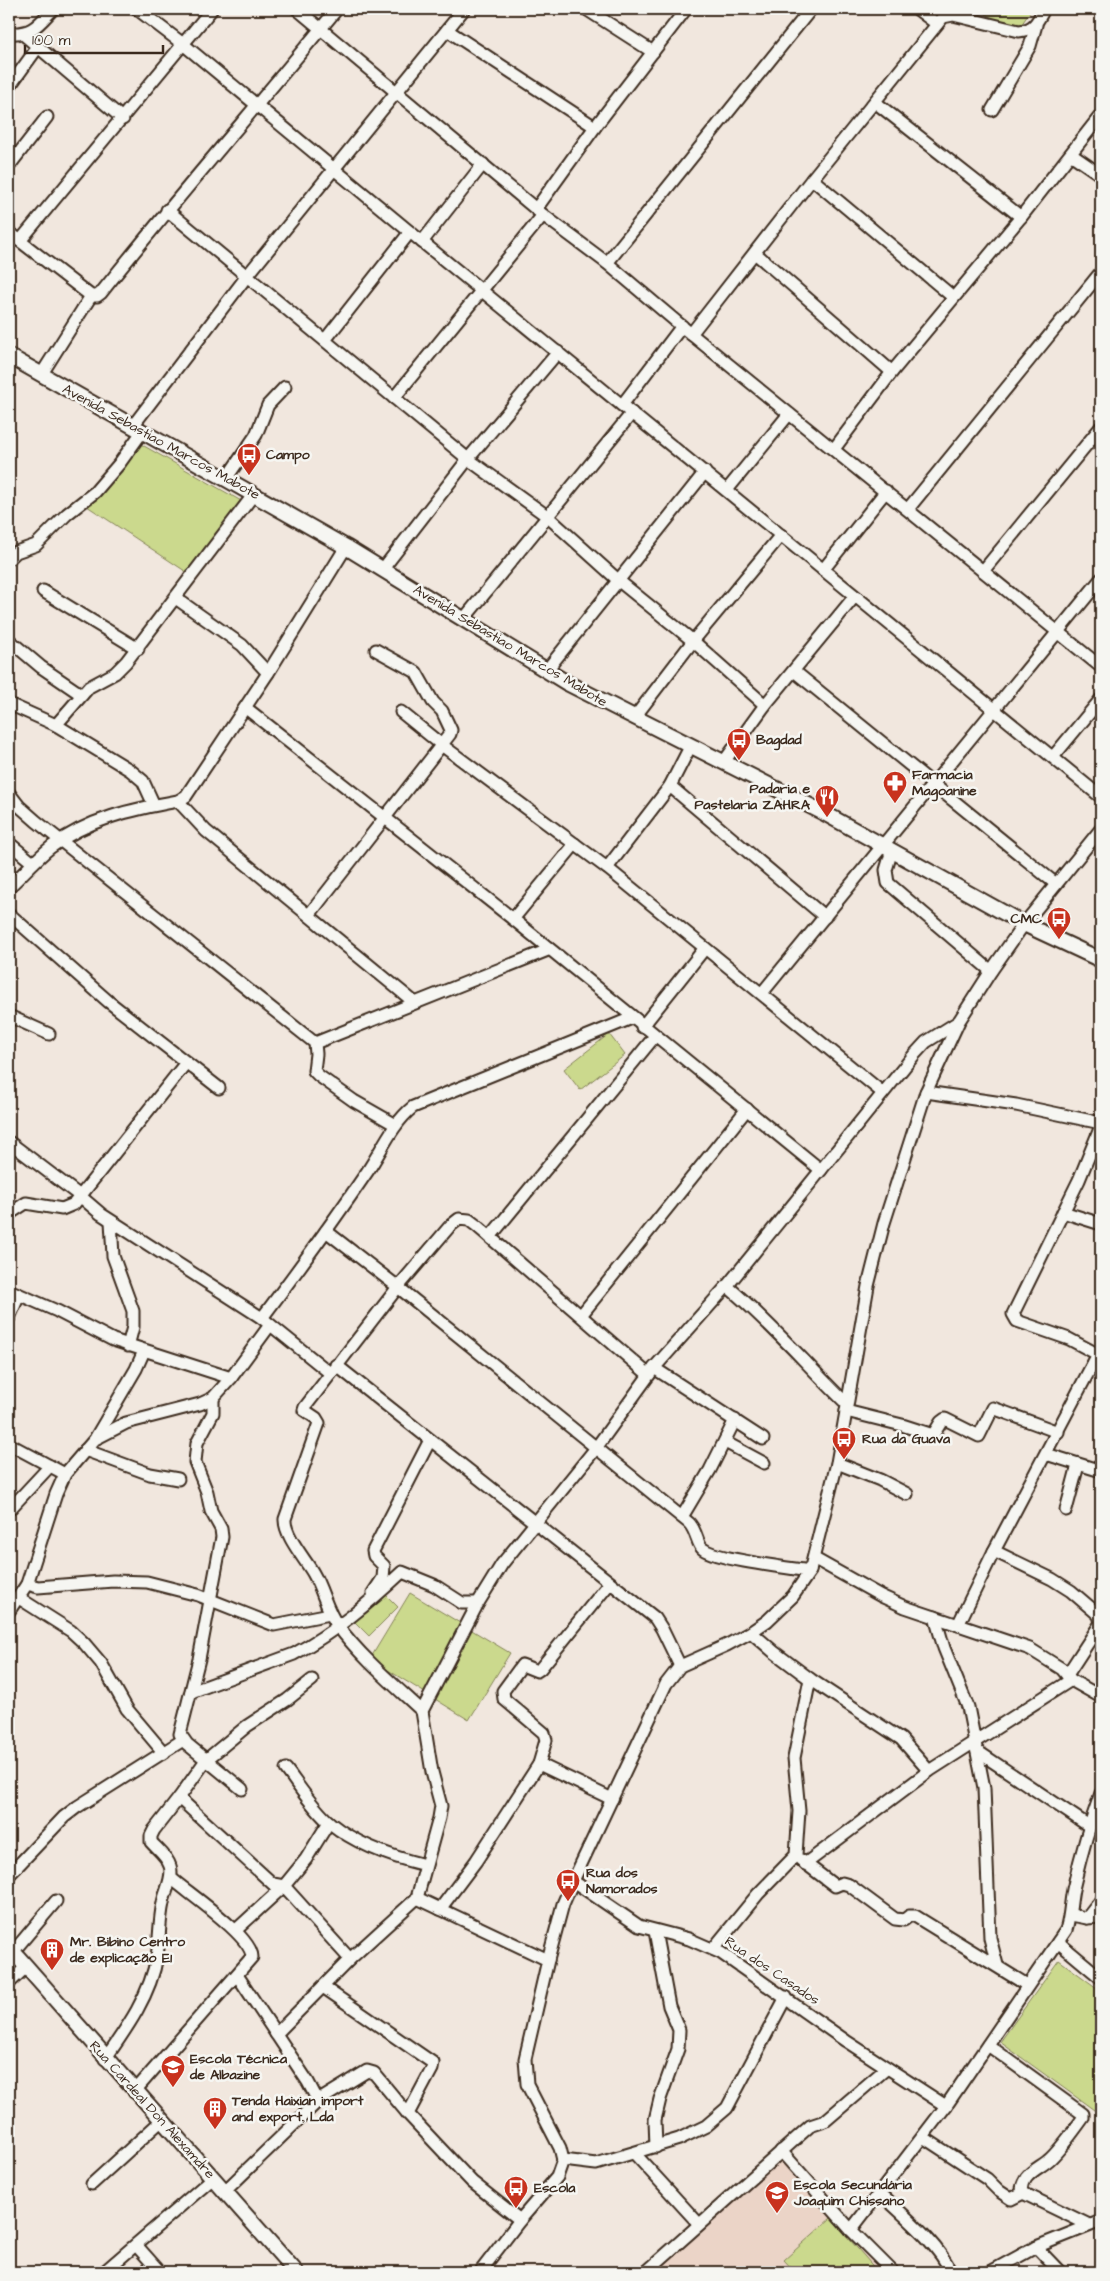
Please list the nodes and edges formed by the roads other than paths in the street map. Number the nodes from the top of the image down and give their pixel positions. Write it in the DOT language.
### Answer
graph roads {
  1 [pos="53,9"];
  2 [pos="137,9"];
  3 [pos="212,9"];
  4 [pos="297,9"];
  5 [pos="337,9"];
  6 [pos="464,9"];
  7 [pos="586,9"];
  8 [pos="686,9"];
  9 [pos="811,9"];
  10 [pos="916,9"];
  11 [pos="1044,9"];
  12 [pos="937,24"];
  13 [pos="1036,25"];
  14 [pos="321,28"];
  15 [pos="447,30"];
  16 [pos="9,33"];
  17 [pos="23,34"];
  18 [pos="183,44"];
  19 [pos="38,47"];
  20 [pos="652,52"];
  21 [pos="9,87"];
  22 [pos="397,92"];
  23 [pos="874,102"];
  24 [pos="257,106"];
  25 [pos="992,110"];
  26 [pos="1101,115"];
  27 [pos="47,117"];
  28 [pos="122,119"];
  29 [pos="595,127"];
  30 [pos="1072,155"];
  31 [pos="483,164"];
  32 [pos="9,165"];
  33 [pos="335,169"];
  34 [pos="1101,175"];
  35 [pos="812,179"];
  36 [pos="167,210"];
  37 [pos="540,212"];
  38 [pos="1021,217"];
  39 [pos="9,232"];
  40 [pos="410,232"];
  41 [pos="20,241"];
  42 [pos="422,242"];
  43 [pos="756,253"];
  44 [pos="607,263"];
  45 [pos="1101,272"];
  46 [pos="247,276"];
  47 [pos="483,291"];
  48 [pos="91,296"];
  49 [pos="953,297"];
  50 [pos="682,326"];
  51 [pos="692,334"];
  52 [pos="325,340"];
  53 [pos="558,352"];
  54 [pos="9,356"];
  55 [pos="892,372"];
  56 [pos="41,375"];
  57 [pos="285,388"];
  58 [pos="394,398"];
  59 [pos="622,405"];
  60 [pos="632,412"];
  61 [pos="789,414"];
  62 [pos="137,429"];
  63 [pos="1100,430"];
  64 [pos="834,449"];
  65 [pos="468,459"];
  66 [pos="705,472"];
  67 [pos="226,479"];
  68 [pos="727,490"];
  69 [pos="886,492"];
  70 [pos="254,494"];
  71 [pos="908,510"];
  72 [pos="547,516"];
  73 [pos="781,535"];
  74 [pos="346,547"];
  75 [pos="9,559"];
  76 [pos="382,570"];
  77 [pos="823,570"];
  78 [pos="983,571"];
  79 [pos="1101,579"];
  80 [pos="619,581"];
  81 [pos="43,590"];
  82 [pos="856,596"];
  83 [pos="177,599"];
  84 [pos="463,620"];
  85 [pos="1058,630"];
  86 [pos="9,640"];
  87 [pos="693,641"];
  88 [pos="138,649"];
  89 [pos="376,650"];
  90 [pos="1101,667"];
  91 [pos="546,671"];
  92 [pos="794,671"];
  93 [pos="268,673"];
  94 [pos="82,695"];
  95 [pos="1101,699"];
  96 [pos="9,704"];
  97 [pos="765,704"];
  98 [pos="246,708"];
  99 [pos="993,709"];
  100 [pos="401,712"];
  101 [pos="634,718"];
  102 [pos="56,725"];
  103 [pos="443,746"];
  104 [pos="690,747"];
  105 [pos="1053,757"];
  106 [pos="723,763"];
  107 [pos="932,784"];
  108 [pos="670,786"];
  109 [pos="9,793"];
  110 [pos="1101,797"];
  111 [pos="178,801"];
  112 [pos="154,805"];
  113 [pos="385,817"];
  114 [pos="1101,828"];
  115 [pos="62,840"];
  116 [pos="9,843"];
  117 [pos="575,844"];
  118 [pos="887,847"];
  119 [pos="33,863"];
  120 [pos="607,868"];
  121 [pos="1056,884"];
  122 [pos="9,887"];
  123 [pos="9,914"];
  124 [pos="310,915"];
  125 [pos="825,917"];
  126 [pos="513,920"];
  127 [pos="1024,924"];
  128 [pos="705,948"];
  129 [pos="548,950"];
  130 [pos="1101,960"];
  131 [pos="991,971"];
  132 [pos="762,994"];
  133 [pos="414,1002"];
  134 [pos="9,1016"];
  135 [pos="632,1018"];
  136 [pos="959,1021"];
  137 [pos="642,1026"];
  138 [pos="49,1034"];
  139 [pos="654,1036"];
  140 [pos="315,1043"];
  141 [pos="185,1064"];
  142 [pos="219,1088"];
  143 [pos="926,1092"];
  144 [pos="883,1094"];
  145 [pos="747,1109"];
  146 [pos="396,1125"];
  147 [pos="1101,1125"];
  148 [pos="9,1142"];
  149 [pos="821,1170"];
  150 [pos="80,1196"];
  151 [pos="1063,1212"];
  152 [pos="9,1214"];
  153 [pos="111,1221"];
  154 [pos="1101,1224"];
  155 [pos="326,1231"];
  156 [pos="490,1237"];
  157 [pos="728,1286"];
  158 [pos="398,1287"];
  159 [pos="14,1293"];
  160 [pos="582,1314"];
  161 [pos="9,1318"];
  162 [pos="266,1322"];
  163 [pos="128,1346"];
  164 [pos="144,1352"];
  165 [pos="1100,1355"];
  166 [pos="333,1369"];
  167 [pos="652,1371"];
  168 [pos="231,1378"];
  169 [pos="214,1398"];
  170 [pos="846,1408"];
  171 [pos="734,1420"];
  172 [pos="1058,1432"];
  173 [pos="94,1439"];
  174 [pos="763,1439"];
  175 [pos="430,1440"];
  176 [pos="725,1442"];
  177 [pos="9,1444"];
  178 [pos="596,1448"];
  179 [pos="85,1450"];
  180 [pos="1046,1454"];
  181 [pos="764,1463"];
  182 [pos="837,1463"];
  183 [pos="1078,1465"];
  184 [pos="50,1466"];
  185 [pos="1101,1470"];
  186 [pos="65,1474"];
  187 [pos="178,1479"];
  188 [pos="906,1494"];
  189 [pos="9,1510"];
  190 [pos="1066,1510"];
  191 [pos="682,1517"];
  192 [pos="534,1524"];
  193 [pos="994,1551"];
  194 [pos="815,1559"];
  195 [pos="810,1571"];
  196 [pos="27,1584"];
  197 [pos="609,1584"];
  198 [pos="19,1598"];
  199 [pos="210,1600"];
  200 [pos="478,1603"];
  201 [pos="365,1606"];
  202 [pos="9,1611"];
  203 [pos="330,1614"];
  204 [pos="935,1617"];
  205 [pos="958,1625"];
  206 [pos="338,1626"];
  207 [pos="751,1632"];
  208 [pos="680,1666"];
  209 [pos="1069,1678"];
  210 [pos="810,1679"];
  211 [pos="312,1680"];
  212 [pos="191,1692"];
  213 [pos="1101,1696"];
  214 [pos="422,1711"];
  215 [pos="183,1740"];
  216 [pos="976,1747"];
  217 [pos="164,1754"];
  218 [pos="206,1760"];
  219 [pos="539,1764"];
  220 [pos="286,1769"];
  221 [pos="929,1771"];
  222 [pos="242,1789"];
  223 [pos="1101,1793"];
  224 [pos="180,1798"];
  225 [pos="612,1799"];
  226 [pos="329,1822"];
  227 [pos="1089,1826"];
  228 [pos="796,1855"];
  229 [pos="805,1864"];
  230 [pos="425,1865"];
  231 [pos="9,1875"];
  232 [pos="171,1878"];
  233 [pos="573,1881"];
  234 [pos="284,1886"];
  235 [pos="417,1898"];
  236 [pos="1101,1900"];
  237 [pos="56,1901"];
  238 [pos="440,1909"];
  239 [pos="1071,1915"];
  240 [pos="1101,1917"];
  241 [pos="1087,1918"];
  242 [pos="236,1930"];
  243 [pos="655,1931"];
  244 [pos="1058,1942"];
  245 [pos="11,1949"];
  246 [pos="713,1949"];
  247 [pos="350,1959"];
  248 [pos="548,1960"];
  249 [pos="997,1965"];
  250 [pos="26,1967"];
  251 [pos="237,1975"];
  252 [pos="1101,1978"];
  253 [pos="9,1983"];
  254 [pos="1027,1985"];
  255 [pos="322,1987"];
  256 [pos="786,1998"];
  257 [pos="276,2034"];
  258 [pos="988,2045"];
  259 [pos="106,2059"];
  260 [pos="887,2068"];
  261 [pos="134,2092"];
  262 [pos="318,2101"];
  263 [pos="946,2106"];
  264 [pos="408,2114"];
  265 [pos="161,2121"];
  266 [pos="923,2137"];
  267 [pos="656,2147"];
  268 [pos="781,2151"];
  269 [pos="635,2154"];
  270 [pos="563,2160"];
  271 [pos="213,2178"];
  272 [pos="92,2184"];
  273 [pos="225,2192"];
  274 [pos="880,2193"];
  275 [pos="1023,2193"];
  276 [pos="520,2220"];
  277 [pos="1101,2222"];
  278 [pos="699,2224"];
  279 [pos="1089,2225"];
  280 [pos="851,2230"];
  281 [pos="136,2245"];
  282 [pos="1036,2247"];
  283 [pos="104,2272"];
  284 [pos="160,2272"];
  285 [pos="296,2272"];
  286 [pos="480,2272"];
  287 [pos="646,2272"];
  288 [pos="893,2272"];
  289 [pos="951,2272"];
  290 [pos="990,2272"];
  291 [pos="1060,2272"];
  1 -- 17 [label="street"];
  2 -- 18 [label="street"];
  3 -- 18 [label="street"];
  4 -- 14 [label="street"];
  5 -- 14 [label="street"];
  6 -- 15 [label="street"];
  7 -- 20 [label="street"];
  8 -- 20 [label="street"];
  9 -- 44 [label="street"];
  10 -- 12 [label="street"];
  11 -- 13 [label="street"];
  12 -- 13 [label="street"];
  12 -- 23 [label="street"];
  13 -- 25 [label="street"];
  14 -- 22 [label="street"];
  14 -- 24 [label="street"];
  15 -- 22 [label="street"];
  15 -- 29 [label="street"];
  16 -- 17 [label="street"];
  17 -- 19 [label="street"];
  18 -- 24 [label="street"];
  18 -- 28 [label="street"];
  19 -- 21 [label="street"];
  19 -- 28 [label="street"];
  20 -- 29 [label="street"];
  22 -- 31 [label="street"];
  22 -- 33 [label="street"];
  23 -- 35 [label="street"];
  23 -- 38 [label="street"];
  24 -- 33 [label="street"];
  24 -- 36 [label="street"];
  26 -- 30 [label="street"];
  27 -- 32 [label="street"];
  28 -- 41 [label="street"];
  29 -- 37 [label="street"];
  30 -- 34 [label="street"];
  30 -- 38 [label="street"];
  31 -- 37 [label="street"];
  31 -- 42 [label="street"];
  33 -- 40 [label="street"];
  33 -- 46 [label="street"];
  35 -- 43 [label="street"];
  35 -- 49 [label="street"];
  36 -- 46 [label="street"];
  36 -- 48 [label="street"];
  37 -- 44 [label="street"];
  37 -- 47 [label="street"];
  38 -- 49 [label="street"];
  39 -- 41 [label="street"];
  40 -- 42 [label="street"];
  40 -- 52 [label="street"];
  41 -- 48 [label="street"];
  42 -- 47 [label="street"];
  43 -- 51 [label="street"];
  43 -- 55 [label="street"];
  44 -- 50 [label="street"];
  45 -- 71 [label="street"];
  46 -- 52 [label="street"];
  46 -- 62 [label="street"];
  47 -- 53 [label="street"];
  47 -- 58 [label="street"];
  48 -- 56 [label="street"];
  49 -- 55 [label="street"];
  50 -- 51 [label="street"];
  50 -- 59 [label="street"];
  51 -- 61 [label="street"];
  52 -- 58 [label="street"];
  53 -- 59 [label="street"];
  53 -- 65 [label="street"];
  54 -- 56 [label="main road, Avenida Sebastiao Marcos Mabote"];
  55 -- 64 [label="street"];
  56 -- 62 [label="main road, Avenida Sebastiao Marcos Mabote"];
  57 -- 67 [label="street"];
  58 -- 65 [label="street"];
  59 -- 60 [label="street"];
  60 -- 66 [label="street"];
  60 -- 72 [label="street"];
  61 -- 64 [label="street"];
  61 -- 68 [label="street"];
  62 -- 67 [label="main road, Avenida Sebastiao Marcos Mabote"];
  62 -- 75 [label="street"];
  63 -- 78 [label="street"];
  64 -- 69 [label="street"];
  65 -- 72 [label="street"];
  65 -- 76 [label="street"];
  66 -- 68 [label="street"];
  66 -- 80 [label="street"];
  67 -- 70 [label="main road, Avenida Sebastiao Marcos Mabote"];
  68 -- 73 [label="street"];
  69 -- 71 [label="street"];
  69 -- 77 [label="street"];
  70 -- 74 [label="main road, Avenida Sebastiao Marcos Mabote"];
  70 -- 83 [label="street"];
  71 -- 78 [label="street"];
  72 -- 80 [label="street"];
  72 -- 84 [label="street"];
  73 -- 77 [label="street"];
  73 -- 87 [label="street"];
  74 -- 76 [label="main road, Avenida Sebastiao Marcos Mabote"];
  74 -- 93 [label="street"];
  76 -- 84 [label="main road, Avenida Sebastiao Marcos Mabote"];
  77 -- 82 [label="street"];
  78 -- 85 [label="street"];
  79 -- 85 [label="street"];
  80 -- 87 [label="street"];
  80 -- 91 [label="street"];
  81 -- 88 [label="street"];
  82 -- 92 [label="street"];
  82 -- 99 [label="street"];
  83 -- 88 [label="street"];
  83 -- 93 [label="street"];
  84 -- 91 [label="main road, Avenida Sebastiao Marcos Mabote"];
  85 -- 90 [label="street"];
  85 -- 99 [label="street"];
  86 -- 94 [label="street"];
  87 -- 97 [label="street"];
  87 -- 101 [label="street"];
  88 -- 94 [label="street"];
  89 -- 103 [label="street"];
  91 -- 101 [label="main road, Avenida Sebastiao Marcos Mabote"];
  92 -- 97 [label="street"];
  92 -- 107 [label="street"];
  93 -- 98 [label="street"];
  94 -- 102 [label="street"];
  95 -- 105 [label="street"];
  96 -- 102 [label="street"];
  97 -- 106 [label="street"];
  98 -- 111 [label="street"];
  98 -- 113 [label="street"];
  99 -- 105 [label="street"];
  99 -- 107 [label="street"];
  100 -- 103 [label="street"];
  101 -- 104 [label="main road, Avenida Sebastiao Marcos Mabote"];
  102 -- 112 [label="street"];
  103 -- 113 [label="street"];
  103 -- 117 [label="street"];
  104 -- 106 [label="main road, Avenida Sebastiao Marcos Mabote"];
  104 -- 108 [label="street"];
  105 -- 110 [label="street"];
  106 -- 118 [label="main road, Avenida Sebastiao Marcos Mabote"];
  107 -- 118 [label="street"];
  107 -- 121 [label="street"];
  108 -- 120 [label="street"];
  108 -- 125 [label="street"];
  109 -- 115 [label="street"];
  111 -- 112 [label="street"];
  111 -- 124 [label="street"];
  112 -- 115 [label="street"];
  113 -- 124 [label="street"];
  113 -- 126 [label="street"];
  114 -- 121 [label="street"];
  115 -- 119 [label="street"];
  115 -- 140 [label="street"];
  116 -- 119 [label="street"];
  117 -- 120 [label="street"];
  117 -- 126 [label="street"];
  118 -- 125 [label="street"];
  118 -- 127 [label="main road, Avenida Sebastiao Marcos Mabote"];
  118 -- 131 [label="street"];
  119 -- 122 [label="street"];
  120 -- 128 [label="street"];
  121 -- 127 [label="street"];
  123 -- 141 [label="street"];
  124 -- 133 [label="street"];
  125 -- 132 [label="street"];
  126 -- 129 [label="street"];
  127 -- 130 [label="main road, Avenida Sebastiao Marcos Mabote"];
  127 -- 131 [label="street"];
  128 -- 132 [label="street"];
  128 -- 137 [label="street"];
  129 -- 133 [label="street"];
  129 -- 135 [label="street"];
  131 -- 136 [label="street"];
  132 -- 144 [label="street"];
  133 -- 140 [label="street"];
  134 -- 138 [label="street"];
  135 -- 137 [label="street"];
  135 -- 146 [label="street"];
  136 -- 143 [label="street"];
  136 -- 144 [label="street"];
  137 -- 139 [label="street"];
  139 -- 145 [label="street"];
  139 -- 156 [label="street"];
  140 -- 146 [label="street"];
  141 -- 142 [label="street"];
  141 -- 150 [label="street"];
  143 -- 147 [label="street"];
  143 -- 170 [label="street"];
  144 -- 149 [label="street"];
  145 -- 149 [label="street"];
  145 -- 160 [label="street"];
  146 -- 155 [label="street"];
  147 -- 151 [label="street"];
  148 -- 150 [label="street"];
  149 -- 157 [label="street"];
  150 -- 152 [label="street"];
  150 -- 153 [label="street"];
  151 -- 154 [label="street"];
  151 -- 165 [label="street"];
  153 -- 162 [label="street"];
  153 -- 163 [label="street"];
  155 -- 158 [label="street"];
  155 -- 162 [label="street"];
  156 -- 158 [label="street"];
  156 -- 160 [label="street"];
  157 -- 167 [label="street"];
  157 -- 170 [label="street"];
  158 -- 166 [label="street"];
  158 -- 178 [label="street"];
  159 -- 161 [label="street"];
  159 -- 163 [label="street"];
  160 -- 167 [label="street"];
  162 -- 166 [label="street"];
  162 -- 168 [label="street"];
  163 -- 164 [label="street"];
  164 -- 168 [label="street"];
  164 -- 173 [label="street"];
  165 -- 172 [label="street"];
  166 -- 175 [label="street"];
  166 -- 203 [label="street"];
  167 -- 171 [label="street"];
  167 -- 178 [label="street"];
  168 -- 169 [label="street"];
  169 -- 173 [label="street"];
  169 -- 199 [label="street"];
  170 -- 172 [label="street"];
  170 -- 182 [label="street"];
  171 -- 174 [label="street"];
  171 -- 176 [label="street"];
  172 -- 180 [label="street"];
  173 -- 179 [label="street"];
  175 -- 192 [label="street"];
  175 -- 201 [label="street"];
  176 -- 181 [label="street"];
  176 -- 191 [label="street"];
  177 -- 184 [label="street"];
  178 -- 191 [label="street"];
  178 -- 192 [label="street"];
  179 -- 186 [label="street"];
  179 -- 187 [label="street"];
  180 -- 183 [label="street"];
  180 -- 193 [label="street"];
  182 -- 188 [label="street"];
  182 -- 194 [label="street"];
  183 -- 185 [label="street"];
  183 -- 190 [label="street"];
  184 -- 186 [label="street"];
  184 -- 189 [label="street"];
  186 -- 196 [label="street"];
  191 -- 195 [label="street"];
  192 -- 197 [label="street"];
  192 -- 200 [label="street"];
  193 -- 205 [label="street"];
  193 -- 209 [label="street"];
  194 -- 195 [label="street"];
  194 -- 204 [label="street"];
  195 -- 207 [label="street"];
  196 -- 198 [label="street"];
  196 -- 199 [label="street"];
  197 -- 208 [label="street"];
  197 -- 219 [label="street"];
  198 -- 202 [label="street"];
  198 -- 217 [label="street"];
  199 -- 203 [label="street"];
  199 -- 212 [label="street"];
  200 -- 201 [label="street"];
  200 -- 214 [label="street"];
  201 -- 206 [label="street"];
  203 -- 206 [label="street"];
  204 -- 205 [label="street"];
  204 -- 216 [label="street"];
  205 -- 209 [label="street"];
  206 -- 212 [label="street"];
  206 -- 214 [label="street"];
  207 -- 208 [label="street"];
  207 -- 210 [label="street"];
  208 -- 225 [label="street"];
  209 -- 213 [label="street"];
  209 -- 216 [label="street"];
  210 -- 221 [label="street"];
  210 -- 228 [label="street"];
  211 -- 218 [label="street"];
  212 -- 215 [label="street"];
  214 -- 230 [label="street"];
  215 -- 217 [label="street"];
  215 -- 218 [label="street"];
  216 -- 221 [label="street"];
  216 -- 227 [label="street"];
  216 -- 249 [label="street"];
  217 -- 231 [label="street"];
  218 -- 222 [label="street"];
  218 -- 224 [label="street"];
  219 -- 225 [label="street"];
  219 -- 238 [label="street"];
  220 -- 226 [label="street"];
  221 -- 229 [label="street"];
  223 -- 227 [label="street"];
  224 -- 232 [label="street"];
  224 -- 234 [label="street"];
  225 -- 233 [label="street"];
  226 -- 230 [label="street"];
  226 -- 234 [label="street"];
  227 -- 239 [label="street"];
  228 -- 229 [label="street"];
  228 -- 246 [label="street"];
  229 -- 249 [label="street"];
  230 -- 235 [label="street"];
  232 -- 242 [label="street"];
  232 -- 259 [label="street"];
  233 -- 243 [label="street, Rua dos Casados"];
  233 -- 248 [label="street"];
  234 -- 242 [label="street"];
  234 -- 247 [label="street"];
  235 -- 238 [label="street"];
  235 -- 247 [label="street"];
  236 -- 241 [label="street"];
  237 -- 245 [label="street"];
  238 -- 248 [label="street"];
  239 -- 241 [label="street"];
  239 -- 244 [label="street"];
  240 -- 241 [label="street"];
  242 -- 251 [label="street"];
  243 -- 246 [label="street, Rua dos Casados"];
  243 -- 267 [label="street"];
  244 -- 252 [label="street"];
  244 -- 254 [label="street"];
  245 -- 250 [label="main road, Rua Cardeal Don Alexamdre"];
  246 -- 256 [label="street, Rua dos Casados"];
  247 -- 255 [label="street"];
  248 -- 270 [label="street"];
  249 -- 254 [label="street"];
  250 -- 253 [label="street"];
  250 -- 259 [label="main road, Rua Cardeal Don Alexamdre"];
  251 -- 257 [label="street"];
  251 -- 261 [label="street"];
  254 -- 258 [label="street"];
  255 -- 257 [label="street"];
  255 -- 264 [label="street"];
  256 -- 260 [label="street, Rua dos Casados"];
  256 -- 267 [label="street"];
  257 -- 262 [label="street"];
  258 -- 263 [label="street"];
  258 -- 275 [label="street"];
  259 -- 261 [label="main road, Rua Cardeal Don Alexamdre"];
  260 -- 263 [label="street, Rua dos Casados"];
  260 -- 268 [label="street"];
  261 -- 265 [label="main road, Rua Cardeal Don Alexamdre"];
  262 -- 264 [label="street"];
  262 -- 273 [label="street"];
  263 -- 266 [label="street"];
  264 -- 276 [label="street"];
  265 -- 271 [label="main road, Rua Cardeal Don Alexamdre"];
  265 -- 272 [label="street"];
  266 -- 274 [label="street"];
  266 -- 275 [label="street"];
  267 -- 269 [label="street"];
  268 -- 278 [label="street"];
  268 -- 280 [label="street"];
  269 -- 270 [label="street"];
  269 -- 278 [label="street"];
  270 -- 276 [label="street"];
  271 -- 273 [label="main road, Rua Cardeal Don Alexamdre"];
  271 -- 281 [label="street"];
  273 -- 285 [label="main road, Rua Cardeal Don Alexamdre"];
  274 -- 280 [label="street"];
  274 -- 289 [label="street"];
  275 -- 279 [label="street"];
  276 -- 286 [label="street"];
  277 -- 279 [label="street"];
  278 -- 287 [label="street"];
  279 -- 282 [label="street"];
  280 -- 288 [label="street"];
  281 -- 283 [label="street"];
  281 -- 284 [label="street"];
  282 -- 290 [label="street"];
  282 -- 291 [label="street"];
}
